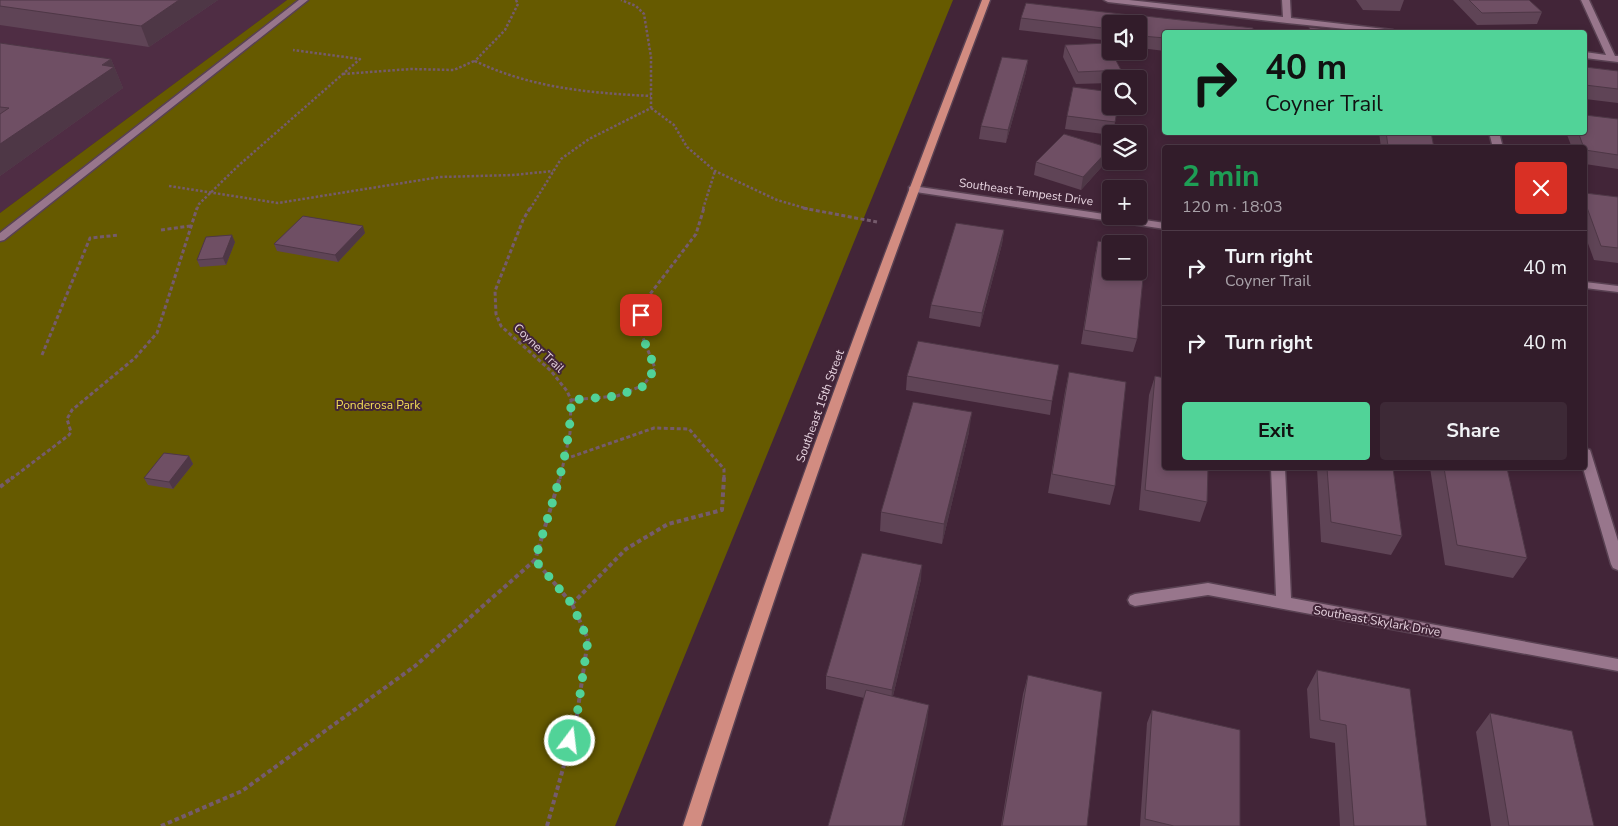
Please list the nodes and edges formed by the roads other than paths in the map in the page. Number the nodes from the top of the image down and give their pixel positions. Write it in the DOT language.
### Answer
graph roads {
  1 [pos="304,0"];
  2 [pos="986,0"];
  3 [pos="1108,0"];
  4 [pos="1286,0"];
  5 [pos="1586,0"];
  6 [pos="1287,20"];
  7 [pos="1374,30"];
  8 [pos="1587,55"];
  9 [pos="1615,58"];
  10 [pos="913,189"];
  11 [pos="1162,226"];
  12 [pos="0,238"];
  13 [pos="1587,285"];
  14 [pos="1618,290"];
  15 [pos="1587,461"];
  16 [pos="1278,470"];
  17 [pos="1618,564"];
  18 [pos="1135,600"];
  19 [pos="1284,604"];
  20 [pos="1618,665"];
  21 [pos="692,826"];
  1 -- 12 [label="street"];
  2 -- 10 [label="main road, Southeast 15th Street"];
  3 -- 6 [label="street"];
  4 -- 6 [label="street"];
  5 -- 9 [label="street"];
  6 -- 7 [label="street"];
  8 -- 9 [label="street"];
  10 -- 11 [label="street, Southeast Tempest Drive"];
  10 -- 21 [label="main road, Southeast 15th Street"];
  13 -- 14 [label="street"];
  15 -- 17 [label="street"];
  16 -- 19 [label="street"];
  18 -- 19 [label="street, Southeast Skylark Drive"];
  19 -- 20 [label="street, Southeast Skylark Drive"];
}
